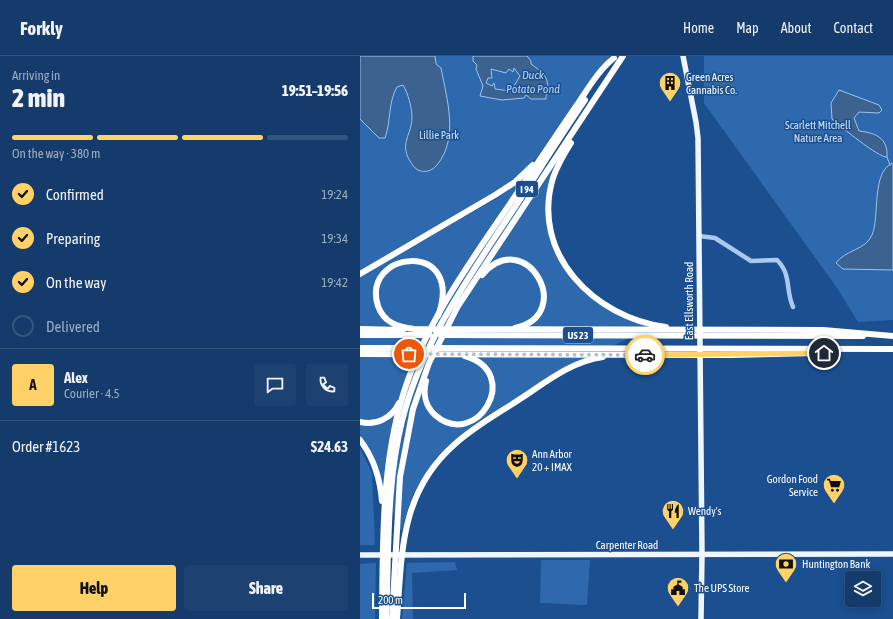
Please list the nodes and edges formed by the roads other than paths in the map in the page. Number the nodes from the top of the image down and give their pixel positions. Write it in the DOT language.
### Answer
graph roads {
  1 [pos="623,56"];
  2 [pos="683,56"];
  3 [pos="614,57"];
  4 [pos="592,103"];
  5 [pos="546,150"];
  6 [pos="699,236"];
  7 [pos="360,274"];
  8 [pos="472,285"];
  9 [pos="793,307"];
  10 [pos="438,316"];
  11 [pos="360,329"];
  12 [pos="504,329"];
  13 [pos="686,330"];
  14 [pos="418,331"];
  15 [pos="455,332"];
  16 [pos="360,335"];
  17 [pos="893,336"];
  18 [pos="360,348"];
  19 [pos="874,349"];
  20 [pos="893,349"];
  21 [pos="410,351"];
  22 [pos="446,351"];
  23 [pos="456,354"];
  24 [pos="360,355"];
  25 [pos="623,355"];
  26 [pos="429,363"];
  27 [pos="403,395"];
  28 [pos="360,422"];
  29 [pos="360,440"];
  30 [pos="384,536"];
  31 [pos="702,554"];
  32 [pos="893,554"];
  33 [pos="360,555"];
  34 [pos="382,619"];
  35 [pos="386,619"];
  36 [pos="392,619"];
  37 [pos="397,619"];
  38 [pos="701,619"];
  1 -- 4 [label="highway, I 94"];
  2 -- 6 [label="main road, East Ellsworth Road"];
  3 -- 5 [label="highway"];
  3 -- 35 [label="highway, I 94"];
  4 -- 8 [label="highway, I 94"];
  4 -- 13 [label="highway"];
  5 -- 7 [label="highway"];
  5 -- 10 [label="highway"];
  6 -- 9 [label="street"];
  6 -- 31 [label="main road, East Ellsworth Road"];
  8 -- 12 [label="highway"];
  8 -- 26 [label="highway, I 94"];
  10 -- 14 [label="highway"];
  10 -- 27 [label="highway"];
  11 -- 14 [label="highway"];
  12 -- 13 [label="highway"];
  12 -- 15 [label="highway"];
  13 -- 17 [label="highway"];
  14 -- 15 [label="highway"];
  14 -- 16 [label="highway"];
  15 -- 17 [label="highway, US 23"];
  18 -- 21 [label="highway"];
  19 -- 20 [label="highway, US 23"];
  19 -- 22 [label="highway, US 23"];
  19 -- 25 [label="highway"];
  21 -- 22 [label="highway"];
  21 -- 24 [label="highway"];
  22 -- 23 [label="highway"];
  23 -- 25 [label="highway"];
  23 -- 26 [label="highway"];
  25 -- 37 [label="highway"];
  26 -- 36 [label="highway, I 94"];
  27 -- 28 [label="highway"];
  27 -- 30 [label="highway"];
  29 -- 30 [label="highway"];
  30 -- 34 [label="highway"];
  31 -- 32 [label="main road, Carpenter Road"];
  31 -- 33 [label="main road, Carpenter Road"];
  31 -- 38 [label="main road, East Ellsworth Road"];
}
